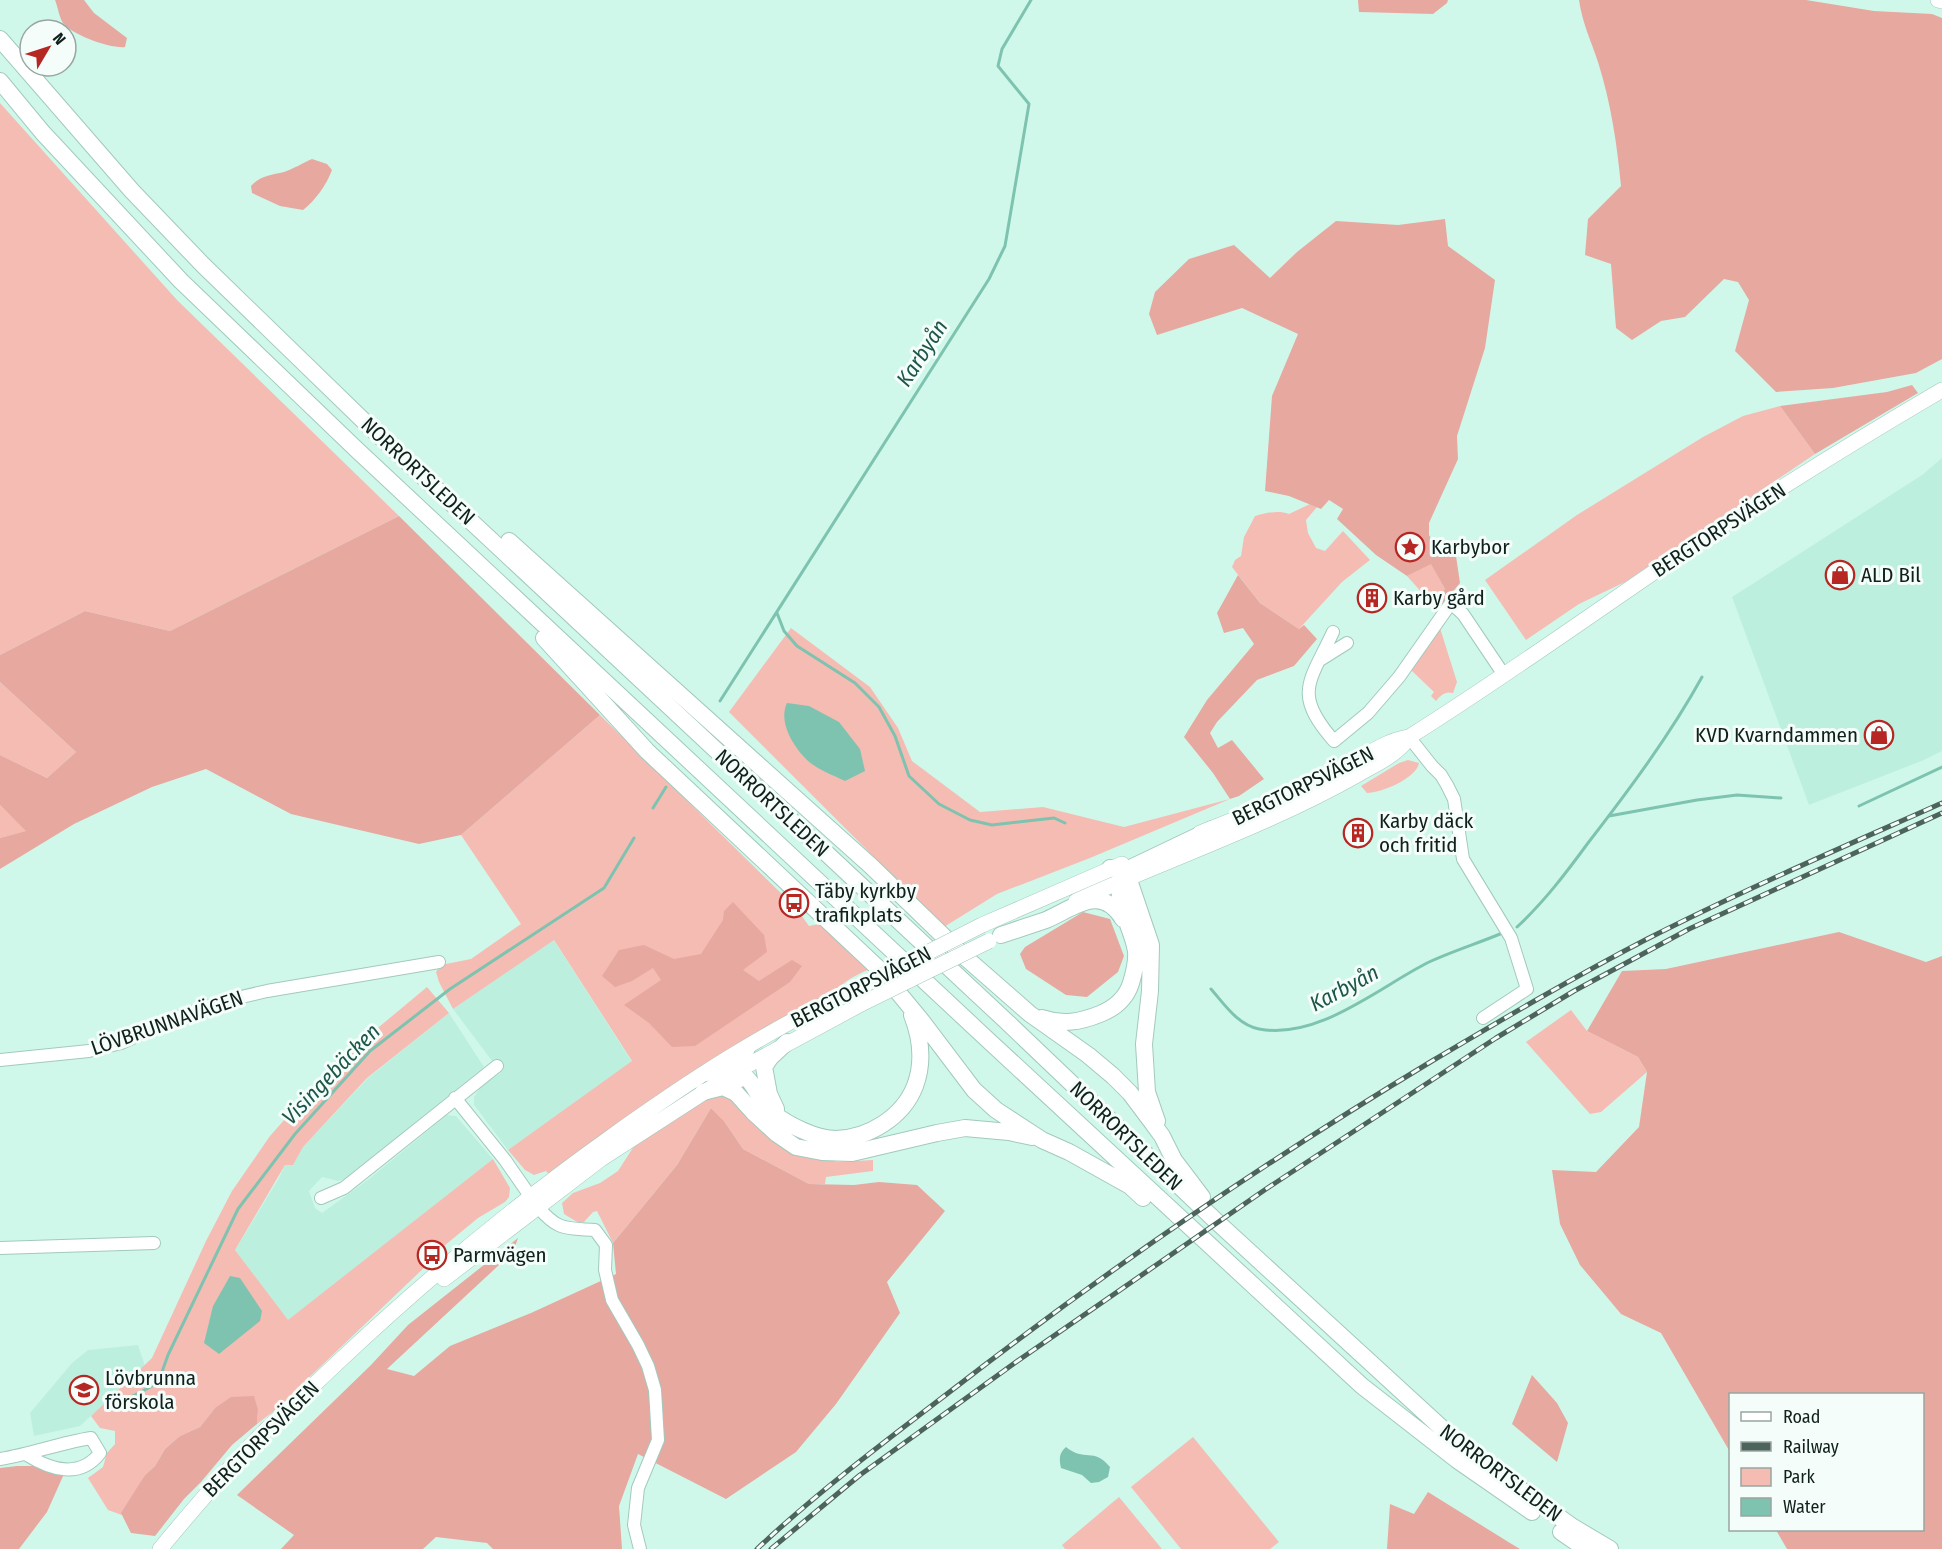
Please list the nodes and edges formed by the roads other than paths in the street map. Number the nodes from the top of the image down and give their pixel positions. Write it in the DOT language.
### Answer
graph roads {
  1 [pos="1938,0"];
  2 [pos="1942,1"];
  3 [pos="0,39"];
  4 [pos="0,81"];
  5 [pos="1942,390"];
  6 [pos="371,428"];
  7 [pos="356,449"];
  8 [pos="1333,632"];
  9 [pos="1347,643"];
  10 [pos="1319,660"];
  11 [pos="1504,675"];
  12 [pos="1409,736"];
  13 [pos="1212,829"];
  14 [pos="1120,875"];
  15 [pos="1132,934"];
  16 [pos="995,938"];
  17 [pos="439,962"];
  18 [pos="860,996"];
  19 [pos="903,998"];
  20 [pos="1030,1014"];
  21 [pos="1483,1018"];
  22 [pos="787,1042"];
  23 [pos="747,1048"];
  24 [pos="0,1060"];
  25 [pos="497,1066"];
  26 [pos="737,1071"];
  27 [pos="706,1073"];
  28 [pos="703,1092"];
  29 [pos="455,1098"];
  30 [pos="753,1112"];
  31 [pos="792,1124"];
  32 [pos="1162,1136"];
  33 [pos="1042,1140"];
  34 [pos="321,1198"];
  35 [pos="534,1201"];
  36 [pos="154,1243"];
  37 [pos="0,1248"];
  38 [pos="1281,1280"];
  39 [pos="1362,1386"];
  40 [pos="27,1455"];
  41 [pos="0,1459"];
  42 [pos="159,1549"];
  43 [pos="640,1549"];
  44 [pos="1586,1549"];
  45 [pos="1610,1549"];
  1 -- 2 [label="main road"];
  3 -- 6 [label="highway, NORRORTSLEDEN"];
  4 -- 7 [label="highway, NORRORTSLEDEN"];
  5 -- 11 [label="main road, BERGTORPSVÄGEN"];
  6 -- 20 [label="highway"];
  6 -- 38 [label="highway, NORRORTSLEDEN"];
  7 -- 19 [label="highway"];
  7 -- 39 [label="highway, NORRORTSLEDEN"];
  8 -- 10 [label="street"];
  9 -- 10 [label="street"];
  10 -- 11 [label="street"];
  11 -- 12 [label="main road, BERGTORPSVÄGEN"];
  12 -- 13 [label="main road, BERGTORPSVÄGEN"];
  12 -- 14 [label="main road, BERGTORPSVÄGEN"];
  12 -- 21 [label="street"];
  13 -- 14 [label="highway"];
  14 -- 15 [label="highway"];
  14 -- 16 [label="main road, BERGTORPSVÄGEN"];
  14 -- 18 [label="main road, BERGTORPSVÄGEN, bridge"];
  14 -- 32 [label="highway"];
  15 -- 16 [label="highway"];
  15 -- 20 [label="highway"];
  16 -- 18 [label="main road, BERGTORPSVÄGEN, bridge"];
  17 -- 24 [label="street, LÖVBRUNNAVÄGEN"];
  18 -- 22 [label="main road, BERGTORPSVÄGEN"];
  18 -- 23 [label="main road, BERGTORPSVÄGEN"];
  19 -- 31 [label="highway"];
  19 -- 33 [label="highway"];
  20 -- 32 [label="highway"];
  22 -- 26 [label="main road, BERGTORPSVÄGEN"];
  22 -- 31 [label="highway"];
  23 -- 26 [label="highway"];
  23 -- 27 [label="main road, BERGTORPSVÄGEN"];
  25 -- 29 [label="street"];
  26 -- 27 [label="highway"];
  26 -- 28 [label="main road, BERGTORPSVÄGEN"];
  26 -- 30 [label="highway"];
  26 -- 31 [label="highway"];
  27 -- 35 [label="main road, BERGTORPSVÄGEN"];
  28 -- 30 [label="highway"];
  28 -- 35 [label="main road, BERGTORPSVÄGEN"];
  29 -- 34 [label="street"];
  29 -- 35 [label="street"];
  30 -- 33 [label="highway"];
  32 -- 38 [label="highway"];
  33 -- 39 [label="highway"];
  35 -- 42 [label="main road, BERGTORPSVÄGEN"];
  35 -- 43 [label="street"];
  36 -- 37 [label="street"];
  38 -- 45 [label="highway, NORRORTSLEDEN"];
  39 -- 44 [label="highway, NORRORTSLEDEN"];
  40 -- 40 [label="street"];
  40 -- 41 [label="street"];
}
